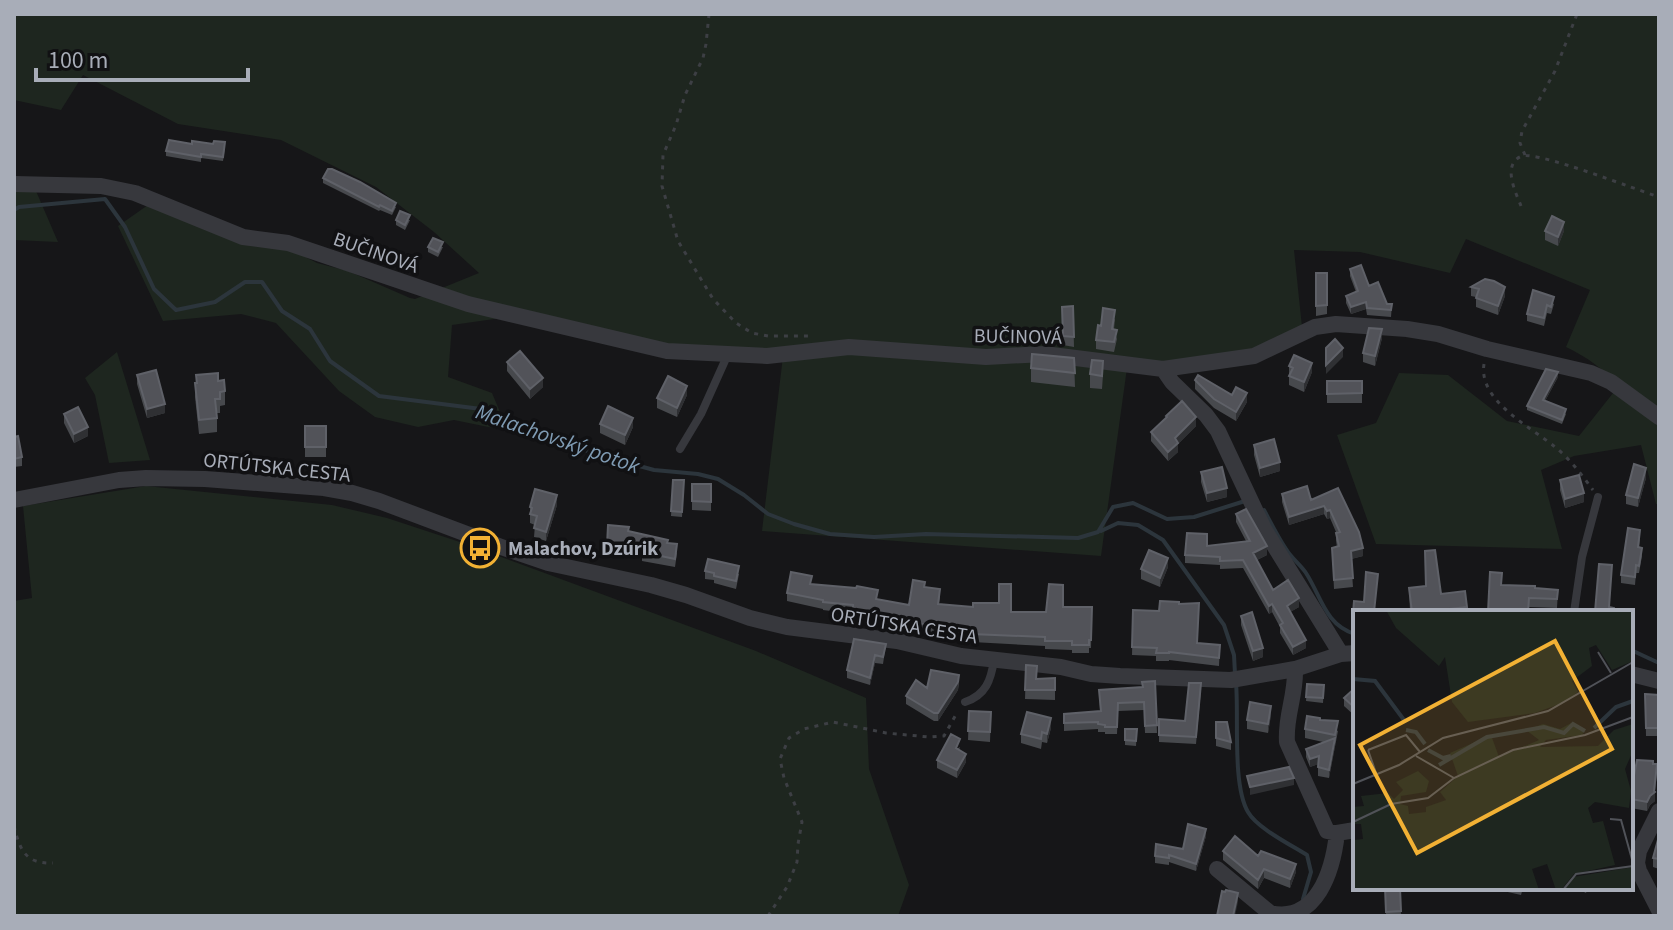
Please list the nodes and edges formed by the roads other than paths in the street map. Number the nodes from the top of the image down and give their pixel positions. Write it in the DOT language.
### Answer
graph roads {
  1 [pos="14,184"];
  2 [pos="728,354"];
  3 [pos="1163,369"];
  4 [pos="1659,417"];
  5 [pos="680,449"];
  6 [pos="1598,497"];
  7 [pos="14,500"];
  8 [pos="1574,610"];
  9 [pos="1348,653"];
  10 [pos="994,659"];
  11 [pos="1295,669"];
  12 [pos="1633,674"];
  13 [pos="1659,681"];
  14 [pos="965,702"];
  15 [pos="1659,811"];
  16 [pos="1353,830"];
  17 [pos="1337,833"];
  18 [pos="1634,862"];
  19 [pos="1217,869"];
  20 [pos="1656,911"];
  1 -- 2 [label="street, BUČINOVÁ"];
  2 -- 3 [label="street, BUČINOVÁ"];
  2 -- 5 [label="lane"];
  3 -- 4 [label="street, BUČINOVÁ"];
  3 -- 9 [label="street, ORTÚTSKA CESTA"];
  6 -- 8 [label="lane"];
  7 -- 10 [label="street, ORTÚTSKA CESTA"];
  9 -- 11 [label="street, ORTÚTSKA CESTA"];
  10 -- 11 [label="street, ORTÚTSKA CESTA"];
  10 -- 14 [label="lane, ORTÚTSKA CESTA"];
  11 -- 17 [label="street"];
  12 -- 13 [label="street"];
  15 -- 18 [label="street"];
  16 -- 17 [label="street"];
  17 -- 19 [label="street"];
  18 -- 20 [label="street"];
}
